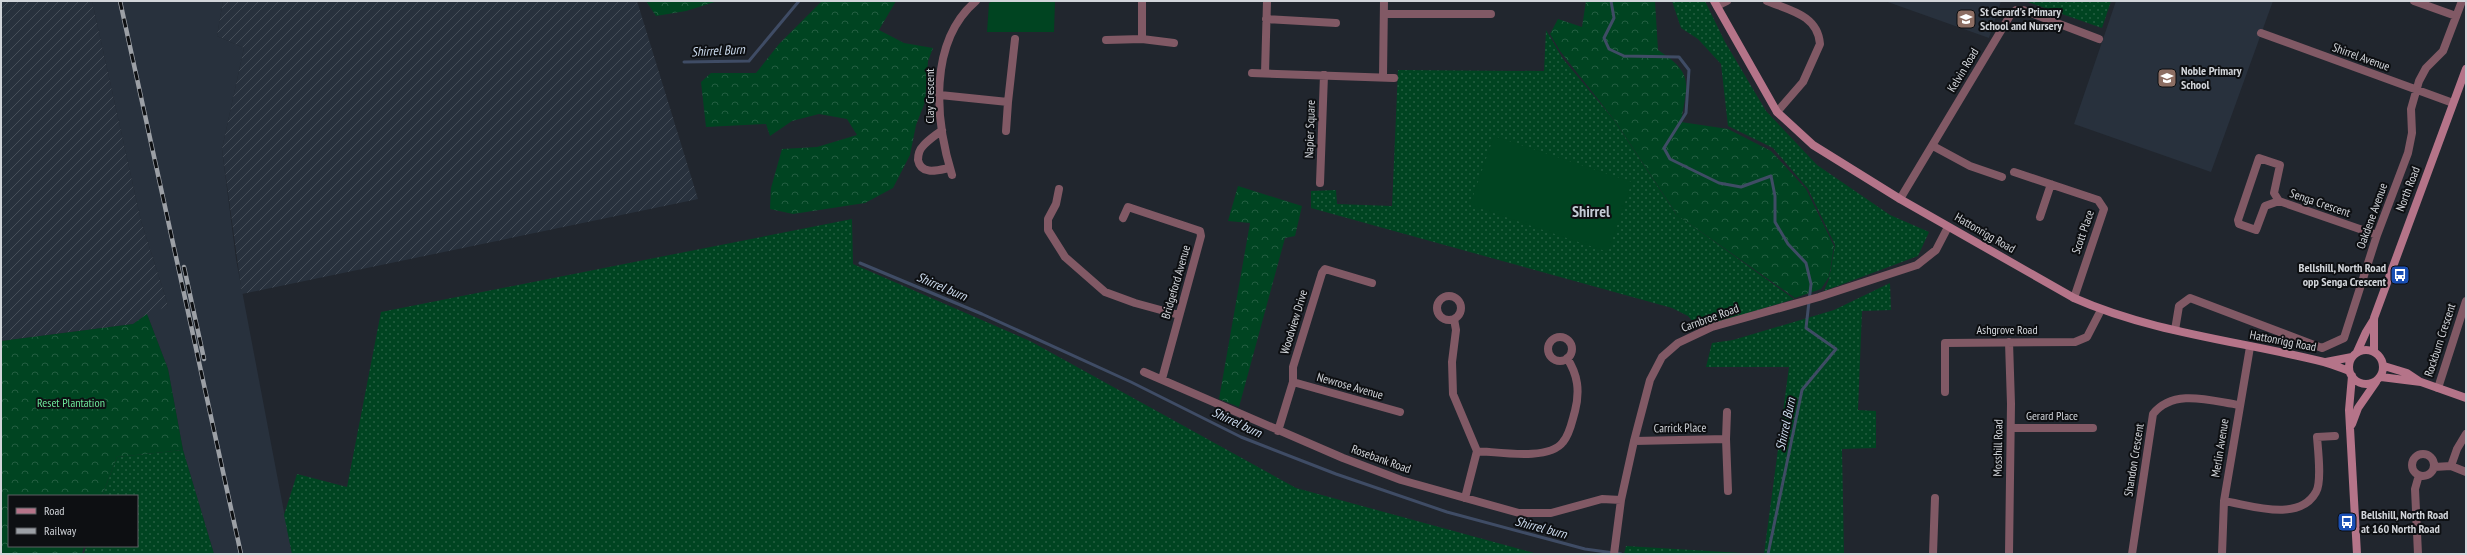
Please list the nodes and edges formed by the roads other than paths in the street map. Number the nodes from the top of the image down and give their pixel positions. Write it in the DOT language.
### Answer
graph roads {
  1 [pos="976,1"];
  2 [pos="1142,1"];
  3 [pos="1267,1"];
  4 [pos="1384,1"];
  5 [pos="1727,1"];
  6 [pos="1767,1"];
  7 [pos="2414,1"];
  8 [pos="2462,1"];
  9 [pos="1716,4"];
  10 [pos="1385,14"];
  11 [pos="1491,14"];
  12 [pos="2456,16"];
  13 [pos="1266,19"];
  14 [pos="1336,23"];
  15 [pos="2261,33"];
  16 [pos="1016,39"];
  17 [pos="1142,39"];
  18 [pos="2099,39"];
  19 [pos="1106,40"];
  20 [pos="1174,43"];
  21 [pos="2466,69"];
  22 [pos="1252,73"];
  23 [pos="1265,73"];
  24 [pos="1324,75"];
  25 [pos="1383,76"];
  26 [pos="1394,78"];
  27 [pos="2416,91"];
  28 [pos="940,95"];
  29 [pos="1008,102"];
  30 [pos="2453,103"];
  31 [pos="1777,112"];
  32 [pos="942,130"];
  33 [pos="1006,131"];
  34 [pos="1933,146"];
  35 [pos="2014,172"];
  36 [pos="2002,177"];
  37 [pos="1320,183"];
  38 [pos="2051,184"];
  39 [pos="1059,189"];
  40 [pos="1900,199"];
  41 [pos="2279,201"];
  42 [pos="2040,217"];
  43 [pos="1123,218"];
  44 [pos="1948,226"];
  45 [pos="2377,235"];
  46 [pos="1372,283"];
  47 [pos="2074,298"];
  48 [pos="2466,301"];
  49 [pos="2101,310"];
  50 [pos="1179,315"];
  51 [pos="2374,318"];
  52 [pos="1454,319"];
  53 [pos="2175,330"];
  54 [pos="2009,342"];
  55 [pos="2250,347"];
  56 [pos="2374,351"];
  57 [pos="2355,355"];
  58 [pos="1567,358"];
  59 [pos="2325,362"];
  60 [pos="2384,366"];
  61 [pos="1144,372"];
  62 [pos="2350,374"];
  63 [pos="1162,379"];
  64 [pos="2379,379"];
  65 [pos="1293,382"];
  66 [pos="2421,382"];
  67 [pos="2438,388"];
  68 [pos="1945,392"];
  69 [pos="2466,398"];
  70 [pos="2239,405"];
  71 [pos="1400,412"];
  72 [pos="1728,412"];
  73 [pos="2011,428"];
  74 [pos="2093,428"];
  75 [pos="1278,431"];
  76 [pos="2350,431"];
  77 [pos="2466,434"];
  78 [pos="2335,436"];
  79 [pos="1726,439"];
  80 [pos="1634,441"];
  81 [pos="1477,451"];
  82 [pos="2434,466"];
  83 [pos="2451,466"];
  84 [pos="2466,472"];
  85 [pos="2419,475"];
  86 [pos="1728,491"];
  87 [pos="1465,498"];
  88 [pos="1935,498"];
  89 [pos="1621,500"];
  90 [pos="2224,500"];
  91 [pos="1614,554"];
  92 [pos="1933,554"];
  93 [pos="2009,554"];
  94 [pos="2132,554"];
  95 [pos="2222,554"];
  96 [pos="2357,554"];
  97 [pos="2418,554"];
  1 -- 28 [label="street, Clay Crescent"];
  2 -- 17 [label="street"];
  3 -- 13 [label="street"];
  4 -- 10 [label="street"];
  5 -- 9 [label="street"];
  6 -- 31 [label="street"];
  7 -- 12 [label="street"];
  8 -- 12 [label="street, Oakdene Avenue"];
  9 -- 31 [label="street, Hattonrigg Road"];
  10 -- 11 [label="street"];
  10 -- 25 [label="street"];
  12 -- 27 [label="street, Oakdene Avenue"];
  13 -- 14 [label="street"];
  13 -- 23 [label="street"];
  15 -- 27 [label="street, Shirrel Avenue"];
  16 -- 29 [label="street"];
  17 -- 19 [label="street"];
  17 -- 20 [label="street"];
  18 -- 34 [label="street, Kelvin Road"];
  21 -- 30 [label="street, North Road"];
  22 -- 23 [label="street"];
  23 -- 24 [label="street"];
  24 -- 25 [label="street"];
  24 -- 37 [label="street, Napier Square"];
  25 -- 26 [label="street"];
  27 -- 30 [label="street, Shirrel Avenue"];
  27 -- 45 [label="street, Oakdene Avenue"];
  28 -- 29 [label="street"];
  28 -- 32 [label="street, Clay Crescent"];
  29 -- 33 [label="street"];
  30 -- 51 [label="street, North Road"];
  31 -- 40 [label="street, Hattonrigg Road"];
  32 -- 32 [label="street, Clay Crescent"];
  34 -- 36 [label="street"];
  34 -- 40 [label="street, Kelvin Road"];
  35 -- 38 [label="street, Scott Place"];
  38 -- 42 [label="street"];
  38 -- 47 [label="street, Scott Place"];
  39 -- 50 [label="street"];
  40 -- 44 [label="street, Hattonrigg Road"];
  41 -- 41 [label="street, Senga Crescent"];
  41 -- 45 [label="street, Senga Crescent"];
  43 -- 50 [label="street, Bridgeford Avenue"];
  44 -- 47 [label="street, Hattonrigg Road"];
  44 -- 80 [label="street, Carnbroe Road"];
  45 -- 53 [label="street, Oakdene Avenue"];
  46 -- 65 [label="street, Woodview Drive"];
  47 -- 49 [label="street, Hattonrigg Road"];
  48 -- 67 [label="street, Rockburn Crescent"];
  49 -- 53 [label="street, Hattonrigg Road"];
  49 -- 54 [label="street, Ashgrove Road"];
  50 -- 63 [label="street, Bridgeford Avenue"];
  51 -- 56 [label="street, North Road"];
  51 -- 57 [label="street, North Road"];
  52 -- 81 [label="street"];
  53 -- 55 [label="street, Hattonrigg Road"];
  54 -- 68 [label="street, Ashgrove Road"];
  54 -- 73 [label="street, Mosshill Road"];
  55 -- 59 [label="street, Hattonrigg Road"];
  55 -- 70 [label="street, Merlin Avenue"];
  56 -- 57 [label="street"];
  56 -- 60 [label="street"];
  57 -- 59 [label="street, Hattonrigg Road"];
  57 -- 62 [label="street"];
  58 -- 81 [label="street"];
  59 -- 62 [label="street, Hattonrigg Road"];
  60 -- 64 [label="street"];
  60 -- 66 [label="street"];
  61 -- 63 [label="street, Rosebank Road"];
  62 -- 64 [label="street"];
  62 -- 76 [label="street"];
  63 -- 75 [label="street, Rosebank Road"];
  64 -- 66 [label="street"];
  64 -- 76 [label="street"];
  65 -- 71 [label="street, Newrose Avenue"];
  65 -- 75 [label="street, Woodview Drive"];
  66 -- 67 [label="street"];
  67 -- 69 [label="street"];
  70 -- 90 [label="street, Merlin Avenue"];
  70 -- 94 [label="street, Shandon Crescent"];
  72 -- 79 [label="street"];
  73 -- 74 [label="street, Gerard Place"];
  73 -- 93 [label="street, Mosshill Road"];
  75 -- 87 [label="street, Rosebank Road"];
  76 -- 96 [label="street"];
  77 -- 83 [label="street"];
  78 -- 90 [label="street"];
  79 -- 80 [label="street, Carrick Place"];
  79 -- 86 [label="street"];
  80 -- 89 [label="street, Carnbroe Road"];
  81 -- 87 [label="street"];
  82 -- 83 [label="street"];
  82 -- 85 [label="street"];
  82 -- 85 [label="street"];
  83 -- 84 [label="street"];
  85 -- 97 [label="street"];
  87 -- 89 [label="street, Rosebank Road"];
  88 -- 92 [label="street"];
  89 -- 91 [label="street, Carnbroe Road"];
  90 -- 95 [label="street, Merlin Avenue"];
}
